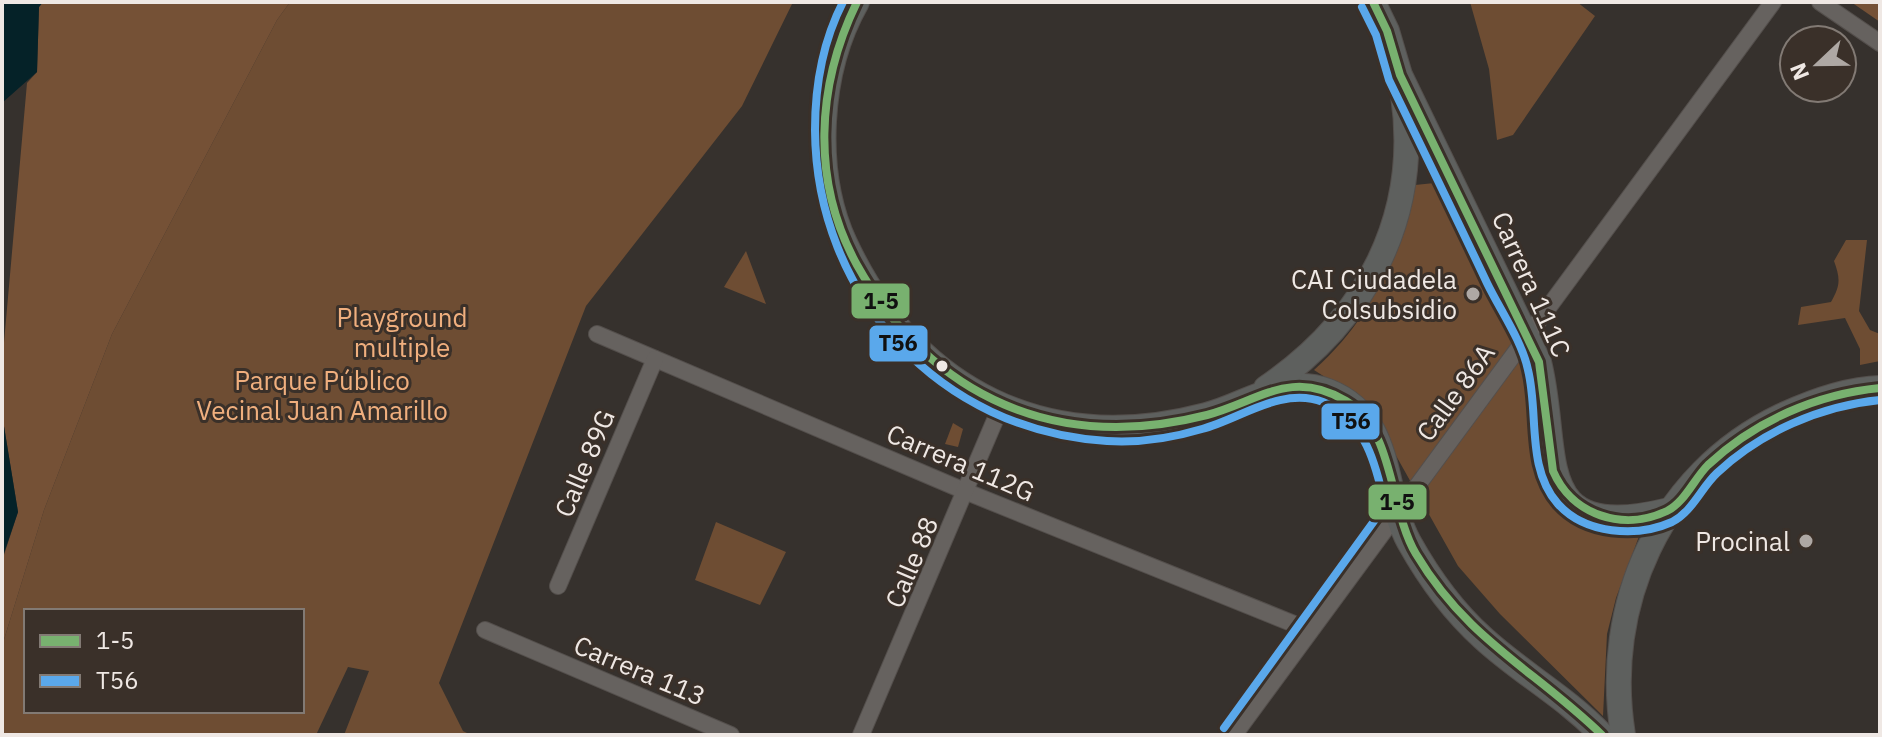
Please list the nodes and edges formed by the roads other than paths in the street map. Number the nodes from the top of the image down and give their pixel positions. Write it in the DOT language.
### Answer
graph roads {
  1 [pos="857,2"];
  2 [pos="1373,2"];
  3 [pos="1773,2"];
  4 [pos="1820,2"];
  5 [pos="1880,43"];
  6 [pos="1400,75"];
  7 [pos="1528,332"];
  8 [pos="597,334"];
  9 [pos="655,359"];
  10 [pos="1880,388"];
  11 [pos="1261,391"];
  12 [pos="1001,406"];
  13 [pos="967,492"];
  14 [pos="1398,509"];
  15 [pos="1669,510"];
  16 [pos="558,586"];
  17 [pos="485,630"];
  18 [pos="1309,630"];
  19 [pos="731,735"];
  20 [pos="861,735"];
  21 [pos="1234,735"];
  22 [pos="1602,735"];
  23 [pos="1623,735"];
  1 -- 12 [label="street"];
  2 -- 6 [label="street, Carrera 111C"];
  3 -- 7 [label="street, Calle 86A"];
  4 -- 5 [label="street"];
  6 -- 7 [label="street, Carrera 111C"];
  6 -- 11 [label="street"];
  7 -- 14 [label="street, Calle 86A"];
  7 -- 15 [label="street, Carrera 111C"];
  8 -- 9 [label="street, Carrera 112G"];
  9 -- 13 [label="street, Carrera 112G"];
  9 -- 16 [label="street, Calle 89G"];
  10 -- 15 [label="street"];
  11 -- 12 [label="street"];
  11 -- 14 [label="street"];
  12 -- 13 [label="street, Calle 88"];
  13 -- 18 [label="street, Carrera 112G"];
  13 -- 20 [label="street, Calle 88"];
  14 -- 18 [label="street, Calle 86A"];
  14 -- 22 [label="street"];
  15 -- 23 [label="street"];
  17 -- 19 [label="street, Carrera 113"];
  18 -- 21 [label="street, Calle 86A"];
}
